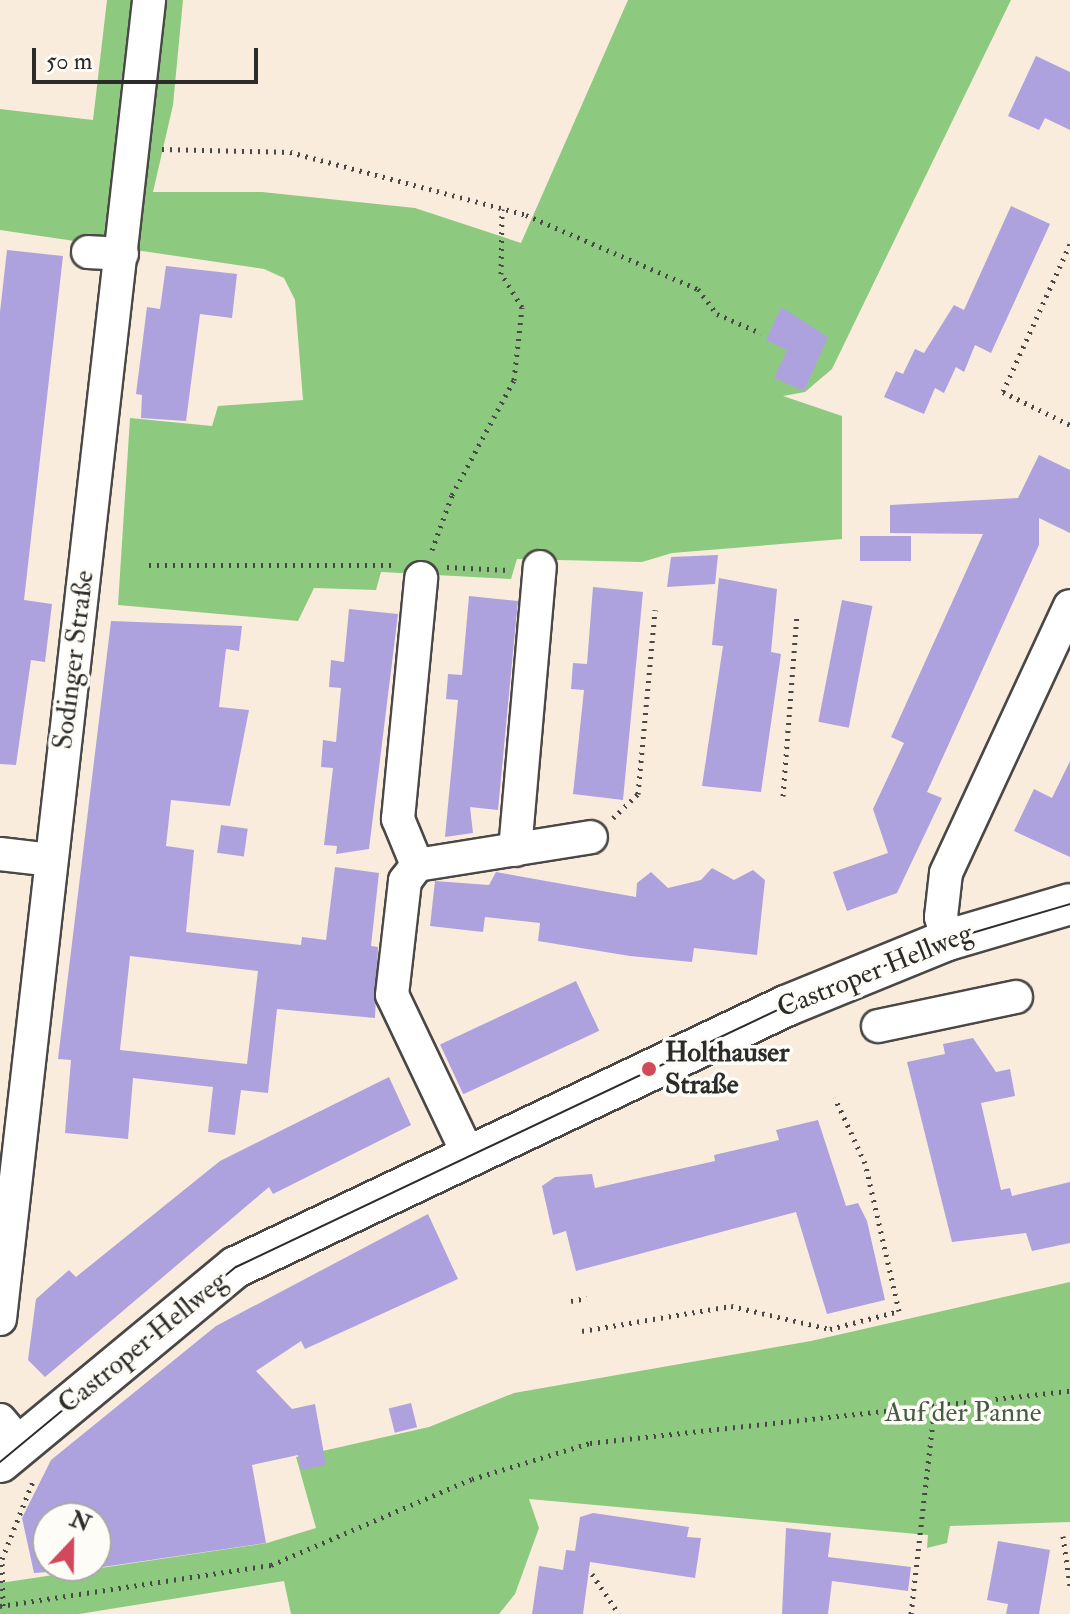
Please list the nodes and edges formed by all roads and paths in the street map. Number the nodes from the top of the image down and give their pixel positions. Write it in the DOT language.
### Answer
graph roads {
  1 [pos="149,0"];
  2 [pos="134,146"];
  3 [pos="502,209"];
  4 [pos="1070,244"];
  5 [pos="88,252"];
  6 [pos="122,254"];
  7 [pos="761,333"];
  8 [pos="1070,425"];
  9 [pos="149,565"];
  10 [pos="540,567"];
  11 [pos="424,572"];
  12 [pos="1070,606"];
  13 [pos="655,610"];
  14 [pos="797,615"];
  15 [pos="783,796"];
  16 [pos="591,837"];
  17 [pos="515,850"];
  18 [pos="0,854"];
  19 [pos="51,860"];
  20 [pos="417,865"];
  21 [pos="1070,904"];
  22 [pos="948,940"];
  23 [pos="1016,997"];
  24 [pos="878,1026"];
  25 [pos="835,1098"];
  26 [pos="10,1110"];
  27 [pos="468,1154"];
  28 [pos="587,1298"];
  29 [pos="571,1301"];
  30 [pos="0,1319"];
  31 [pos="582,1331"];
  32 [pos="1070,1391"];
  33 [pos="935,1402"];
  34 [pos="15,1449"];
  35 [pos="1063,1536"];
  36 [pos="592,1574"];
  37 [pos="1070,1586"];
  38 [pos="2,1606"];
  39 [pos="619,1614"];
  40 [pos="911,1614"];
  1 -- 2 [label="street, Sodinger Straße"];
  2 -- 3 [label="path"];
  2 -- 6 [label="street, Sodinger Straße"];
  3 -- 7 [label="path"];
  3 -- 11 [label="path"];
  4 -- 8 [label="path"];
  5 -- 6 [label="street"];
  6 -- 19 [label="street, Sodinger Straße"];
  9 -- 11 [label="path"];
  10 -- 11 [label="path"];
  10 -- 17 [label="street"];
  11 -- 20 [label="street"];
  12 -- 22 [label="street"];
  13 -- 16 [label="path"];
  14 -- 15 [label="path"];
  16 -- 17 [label="street"];
  17 -- 20 [label="street"];
  18 -- 19 [label="street"];
  19 -- 26 [label="street, Sodinger Straße"];
  20 -- 27 [label="street"];
  21 -- 22 [label="main road, Castroper Hellweg"];
  22 -- 27 [label="main road, Castroper Hellweg"];
  23 -- 24 [label="street"];
  25 -- 31 [label="path"];
  26 -- 30 [label="street, Sodinger Straße"];
  27 -- 34 [label="main road, Castroper Hellweg"];
  28 -- 29 [label="path"];
  32 -- 33 [label="path"];
  33 -- 38 [label="path"];
  33 -- 40 [label="path"];
  34 -- 38 [label="path"];
  35 -- 37 [label="path"];
  36 -- 39 [label="path"];
}
